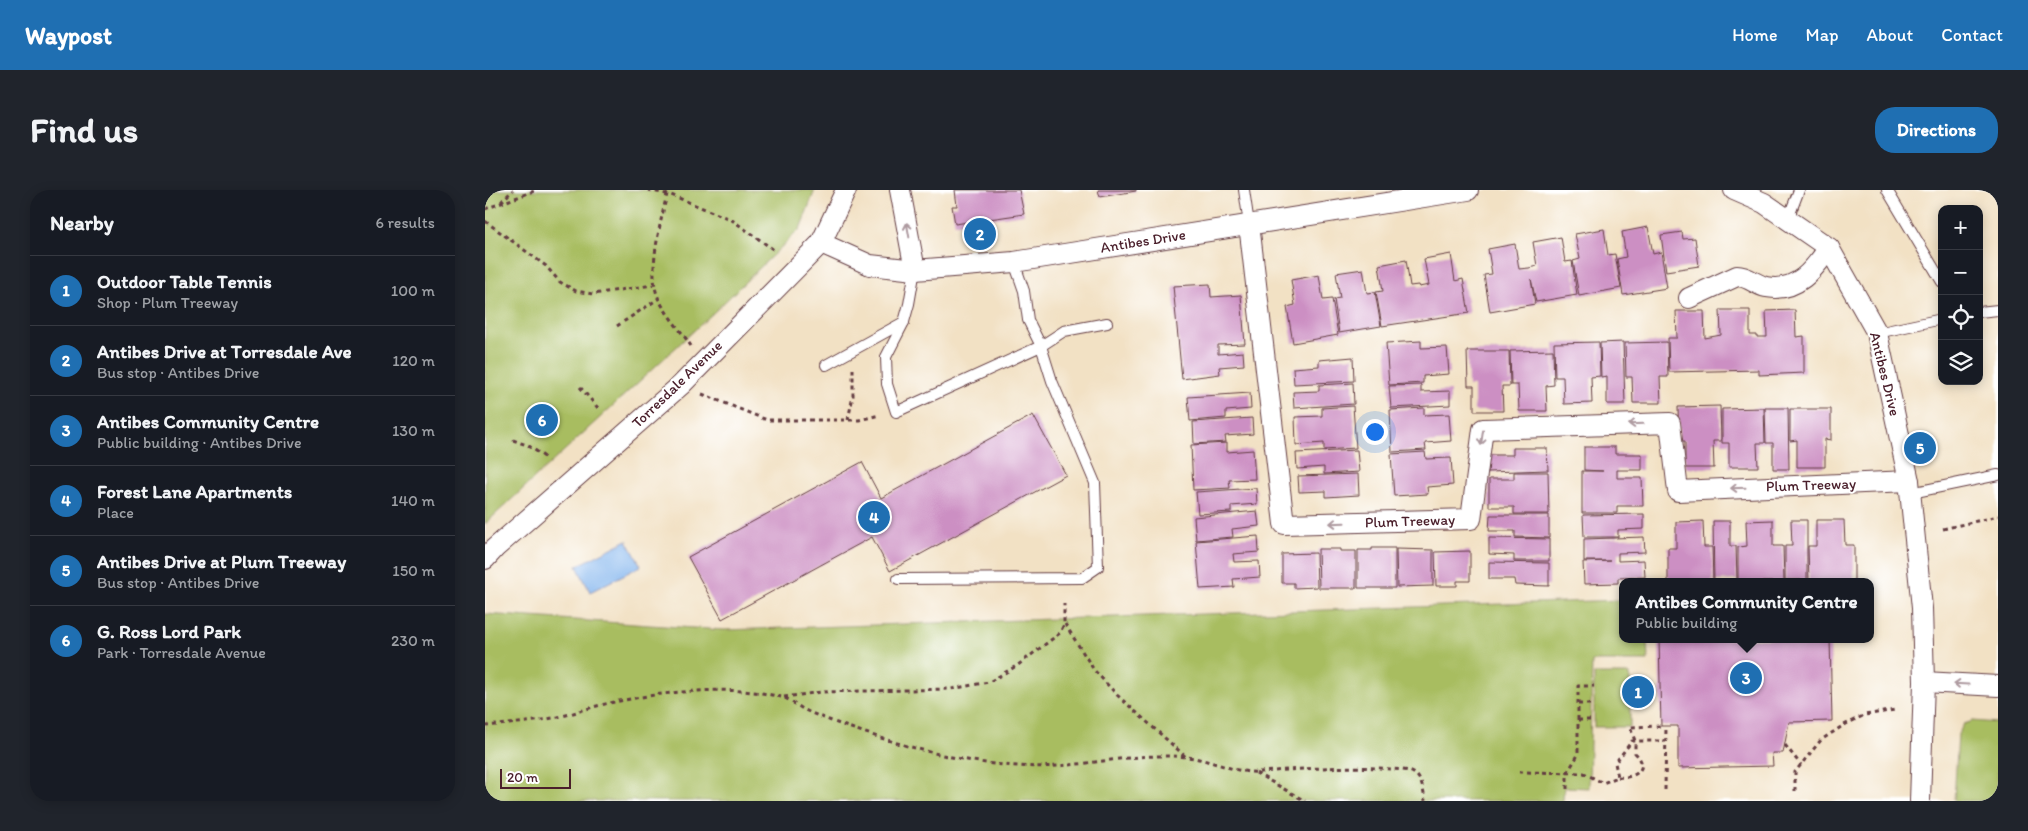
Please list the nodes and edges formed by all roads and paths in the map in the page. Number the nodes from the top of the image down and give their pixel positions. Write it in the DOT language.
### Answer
graph roads {
  1 [pos="513,190"];
  2 [pos="537,190"];
  3 [pos="648,190"];
  4 [pos="846,190"];
  5 [pos="901,190"];
  6 [pos="1244,190"];
  7 [pos="1468,190"];
  8 [pos="1734,190"];
  9 [pos="1799,190"];
  10 [pos="1887,190"];
  11 [pos="667,194"];
  12 [pos="499,203"];
  13 [pos="485,209"];
  14 [pos="1788,220"];
  15 [pos="485,221"];
  16 [pos="1249,224"];
  17 [pos="821,243"];
  18 [pos="1829,248"];
  19 [pos="774,250"];
  20 [pos="1014,262"];
  21 [pos="915,270"];
  22 [pos="1938,275"];
  23 [pos="653,285"];
  24 [pos="1689,298"];
  25 [pos="658,299"];
  26 [pos="1998,310"];
  27 [pos="1983,312"];
  28 [pos="1938,320"];
  29 [pos="904,322"];
  30 [pos="1107,323"];
  31 [pos="617,326"];
  32 [pos="1877,333"];
  33 [pos="1041,346"];
  34 [pos="855,348"];
  35 [pos="702,363"];
  36 [pos="826,364"];
  37 [pos="681,385"];
  38 [pos="580,388"];
  39 [pos="598,408"];
  40 [pos="896,412"];
  41 [pos="848,420"];
  42 [pos="513,440"];
  43 [pos="545,458"];
  44 [pos="1998,475"];
  45 [pos="1910,487"];
  46 [pos="1998,516"];
  47 [pos="1943,529"];
  48 [pos="485,559"];
  49 [pos="898,579"];
  50 [pos="1064,604"];
  51 [pos="1064,624"];
  52 [pos="1925,682"];
  53 [pos="1594,686"];
  54 [pos="1998,686"];
  55 [pos="784,697"];
  56 [pos="1578,704"];
  57 [pos="1595,704"];
  58 [pos="1895,710"];
  59 [pos="1578,720"];
  60 [pos="1594,720"];
  61 [pos="485,726"];
  62 [pos="1661,726"];
  63 [pos="1666,726"];
  64 [pos="1635,741"];
  65 [pos="1666,741"];
  66 [pos="1785,745"];
  67 [pos="1187,757"];
  68 [pos="1801,765"];
  69 [pos="1255,772"];
  70 [pos="1519,772"];
  71 [pos="1567,773"];
  72 [pos="1618,777"];
  73 [pos="1567,789"];
  74 [pos="1665,790"];
  75 [pos="1795,791"];
  76 [pos="1305,801"];
  77 [pos="1425,801"];
  78 [pos="1920,801"];
  1 -- 12 [label="path"];
  2 -- 12 [label="path"];
  3 -- 11 [label="path"];
  4 -- 17 [label="street, Torresdale Avenue"];
  21 -- 5 [label="street, one-way"];
  6 -- 16 [label="lane"];
  7 -- 16 [label="street, Antibes Drive"];
  8 -- 14 [label="street, Antibes Drive"];
  9 -- 14 [label="lane"];
  10 -- 22 [label="lane"];
  11 -- 19 [label="path"];
  11 -- 23 [label="path"];
  12 -- 13 [label="path"];
  14 -- 18 [label="street, Antibes Drive"];
  15 -- 23 [label="path"];
  16 -- 20 [label="street, Antibes Drive"];
  45 -- 16 [label="street, Plum Treeway, one-way"];
  17 -- 21 [label="street, Antibes Drive"];
  17 -- 35 [label="street, Torresdale Avenue"];
  18 -- 24 [label="street"];
  18 -- 32 [label="street, Antibes Drive"];
  20 -- 21 [label="street, Antibes Drive"];
  20 -- 33 [label="lane"];
  21 -- 29 [label="lane"];
  23 -- 25 [label="path"];
  25 -- 31 [label="path"];
  25 -- 35 [label="path"];
  26 -- 27 [label="lane"];
  28 -- 32 [label="lane"];
  29 -- 34 [label="lane"];
  29 -- 40 [label="lane"];
  30 -- 33 [label="lane"];
  32 -- 45 [label="street, Antibes Drive"];
  33 -- 40 [label="lane"];
  33 -- 49 [label="lane"];
  34 -- 36 [label="lane"];
  34 -- 41 [label="path"];
  35 -- 37 [label="street, Torresdale Avenue"];
  37 -- 41 [label="path"];
  37 -- 48 [label="street, Torresdale Avenue"];
  38 -- 39 [label="path"];
  40 -- 41 [label="path"];
  42 -- 43 [label="path"];
  44 -- 45 [label="lane"];
  45 -- 52 [label="street, Antibes Drive"];
  46 -- 47 [label="path"];
  50 -- 51 [label="path"];
  51 -- 55 [label="path"];
  51 -- 67 [label="path"];
  54 -- 52 [label="street, one-way"];
  52 -- 78 [label="street, Antibes Drive"];
  53 -- 56 [label="path"];
  55 -- 61 [label="path"];
  55 -- 67 [label="path"];
  56 -- 57 [label="path"];
  56 -- 59 [label="path"];
  58 -- 68 [label="path"];
  59 -- 60 [label="path"];
  59 -- 71 [label="path"];
  62 -- 64 [label="path"];
  63 -- 65 [label="path"];
  64 -- 65 [label="path"];
  64 -- 72 [label="path"];
  64 -- 72 [label="path"];
  65 -- 74 [label="path"];
  66 -- 68 [label="path"];
  67 -- 69 [label="path"];
  68 -- 75 [label="path"];
  69 -- 76 [label="path"];
  69 -- 77 [label="path"];
  70 -- 71 [label="path"];
  71 -- 72 [label="path"];
  71 -- 73 [label="path"];
}
